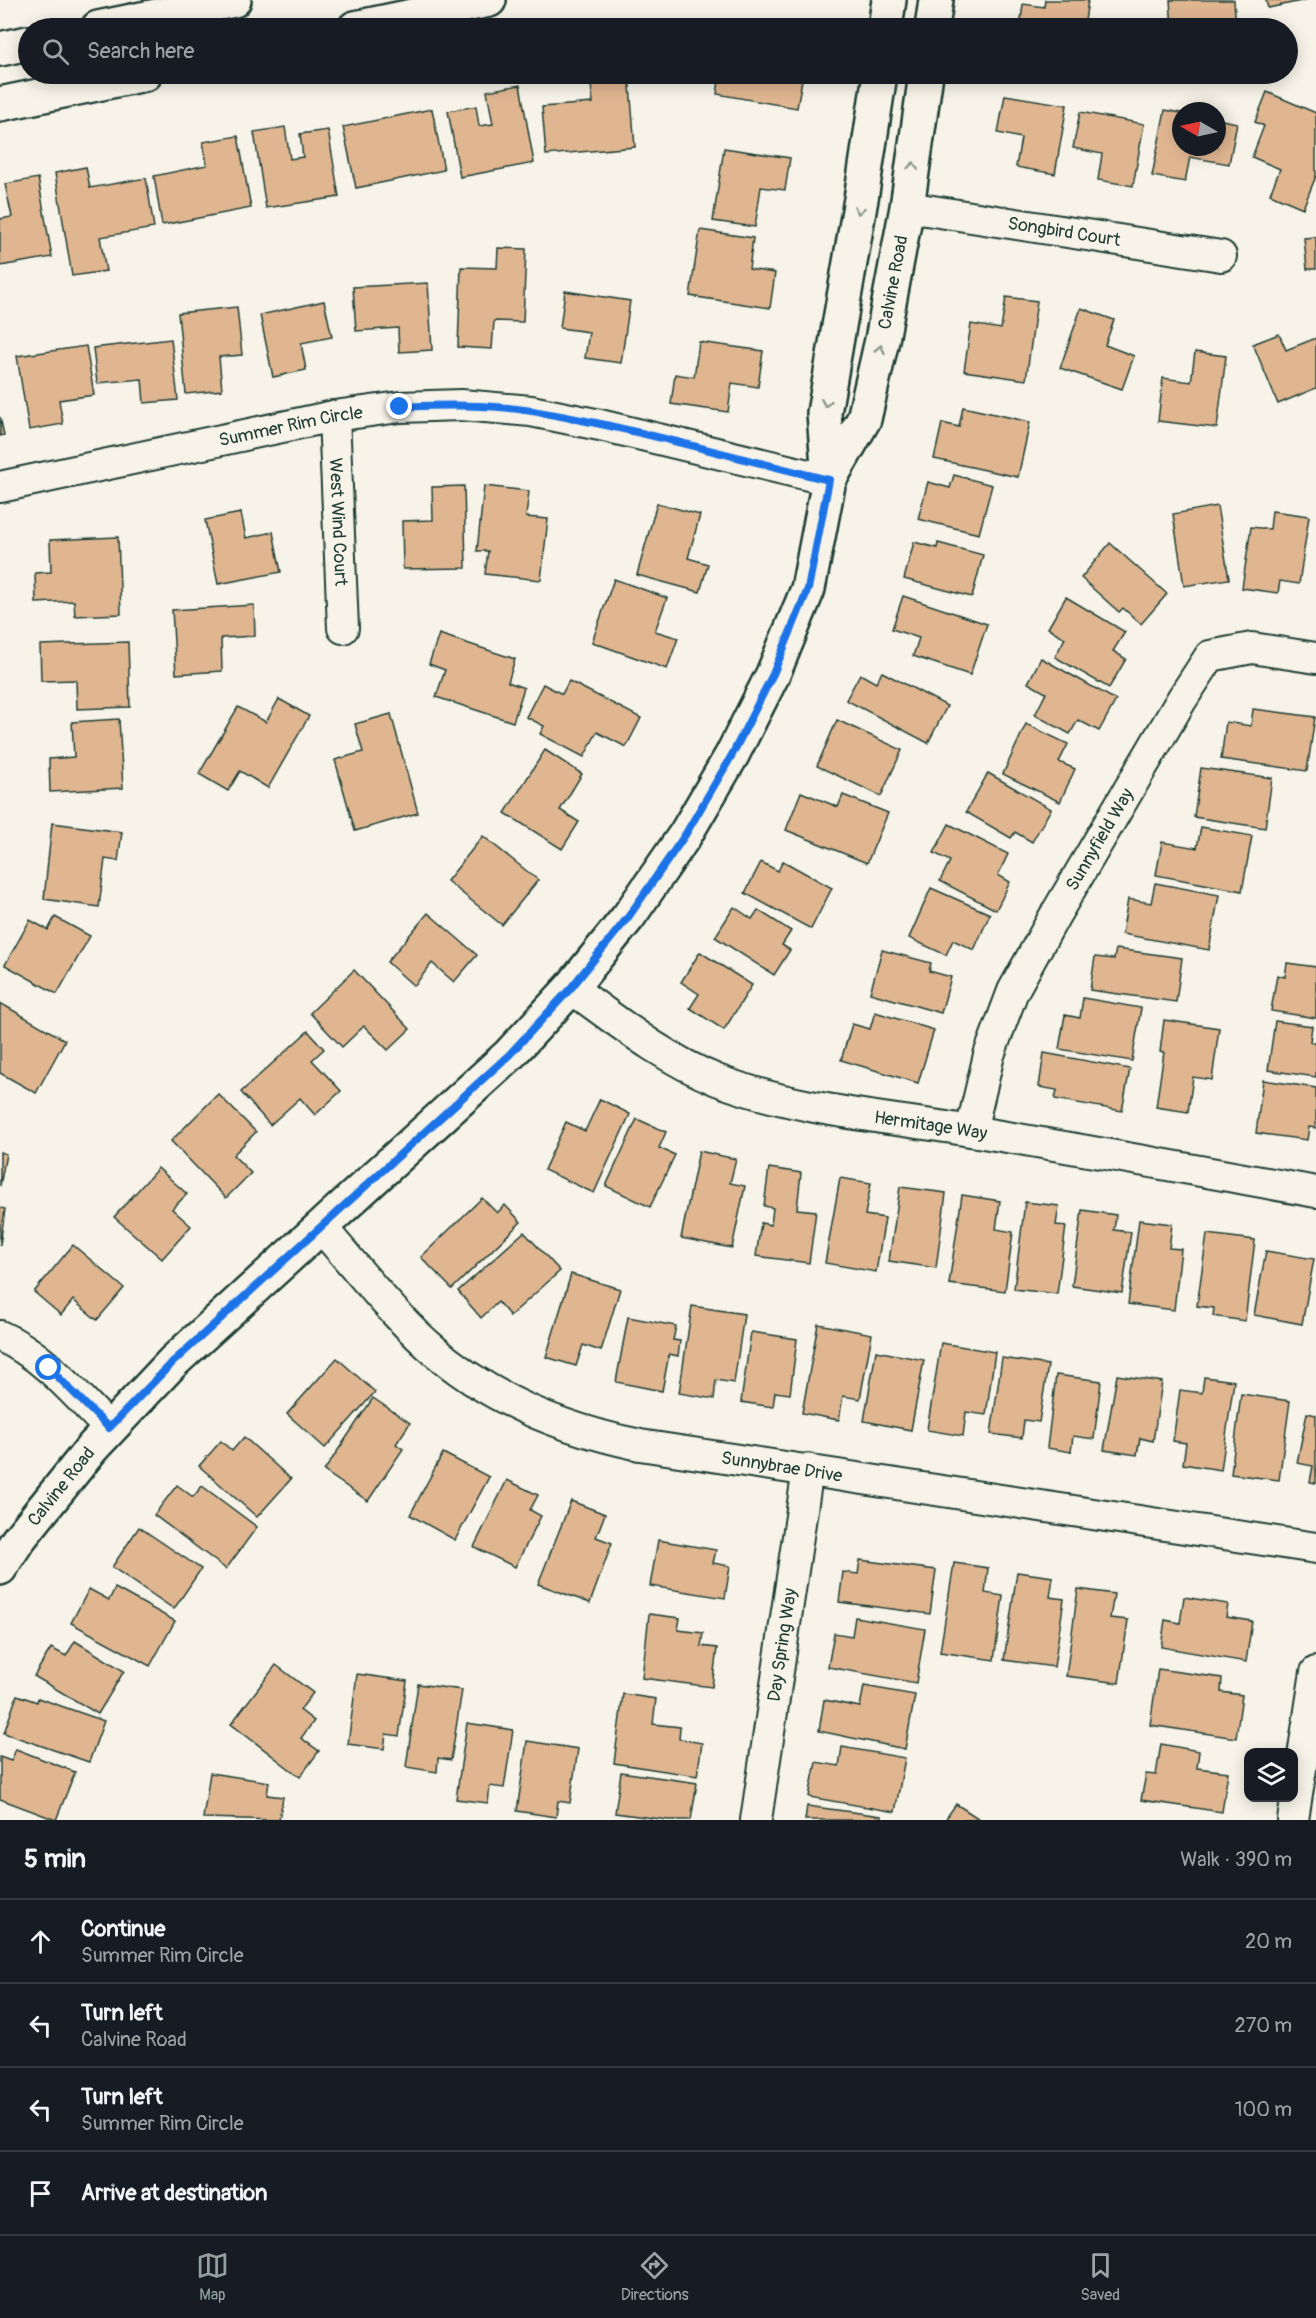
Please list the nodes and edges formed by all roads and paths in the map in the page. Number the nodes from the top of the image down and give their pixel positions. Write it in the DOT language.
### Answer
graph roads {
  1 [pos="234,0"];
  2 [pos="489,0"];
  3 [pos="889,0"];
  4 [pos="936,0"];
  5 [pos="147,18"];
  6 [pos="403,18"];
  7 [pos="886,18"];
  8 [pos="933,18"];
  9 [pos="18,45"];
  10 [pos="0,49"];
  11 [pos="97,84"];
  12 [pos="878,84"];
  13 [pos="925,84"];
  14 [pos="0,104"];
  15 [pos="907,207"];
  16 [pos="1221,256"];
  17 [pos="334,416"];
  18 [pos="829,480"];
  19 [pos="0,487"];
  20 [pos="343,628"];
  21 [pos="1316,658"];
  22 [pos="571,988"];
  23 [pos="971,1131"];
  24 [pos="1316,1192"];
  25 [pos="321,1227"];
  26 [pos="0,1336"];
  27 [pos="109,1428"];
  28 [pos="808,1469"];
  29 [pos="1316,1548"];
  30 [pos="0,1568"];
  31 [pos="1316,1672"];
  32 [pos="756,1820"];
  33 [pos="1293,1820"];
  1 -- 5 [label="street"];
  2 -- 6 [label="street"];
  3 -- 7 [label="street"];
  4 -- 8 [label="street"];
  9 -- 10 [label="street"];
  11 -- 14 [label="street"];
  12 -- 18 [label="street, Calvine Road, one-way"];
  15 -- 13 [label="street, Calvine Road, one-way"];
  15 -- 16 [label="street, Songbird Court"];
  18 -- 15 [label="street, Calvine Road, one-way"];
  17 -- 18 [label="street, Summer Rim Circle"];
  17 -- 19 [label="street, Summer Rim Circle"];
  17 -- 20 [label="street, West Wind Court"];
  18 -- 22 [label="street, Calvine Road"];
  21 -- 23 [label="street, Sunnyfield Way"];
  22 -- 23 [label="street, Hermitage Way"];
  22 -- 25 [label="street, Calvine Road"];
  23 -- 24 [label="street, Hermitage Way"];
  25 -- 27 [label="street, Calvine Road"];
  25 -- 28 [label="street, Sunnybrae Drive"];
  26 -- 27 [label="street"];
  27 -- 30 [label="street, Calvine Road"];
  28 -- 29 [label="street, Sunnybrae Drive"];
  28 -- 32 [label="street, Day Spring Way"];
  31 -- 33 [label="street"];
}
